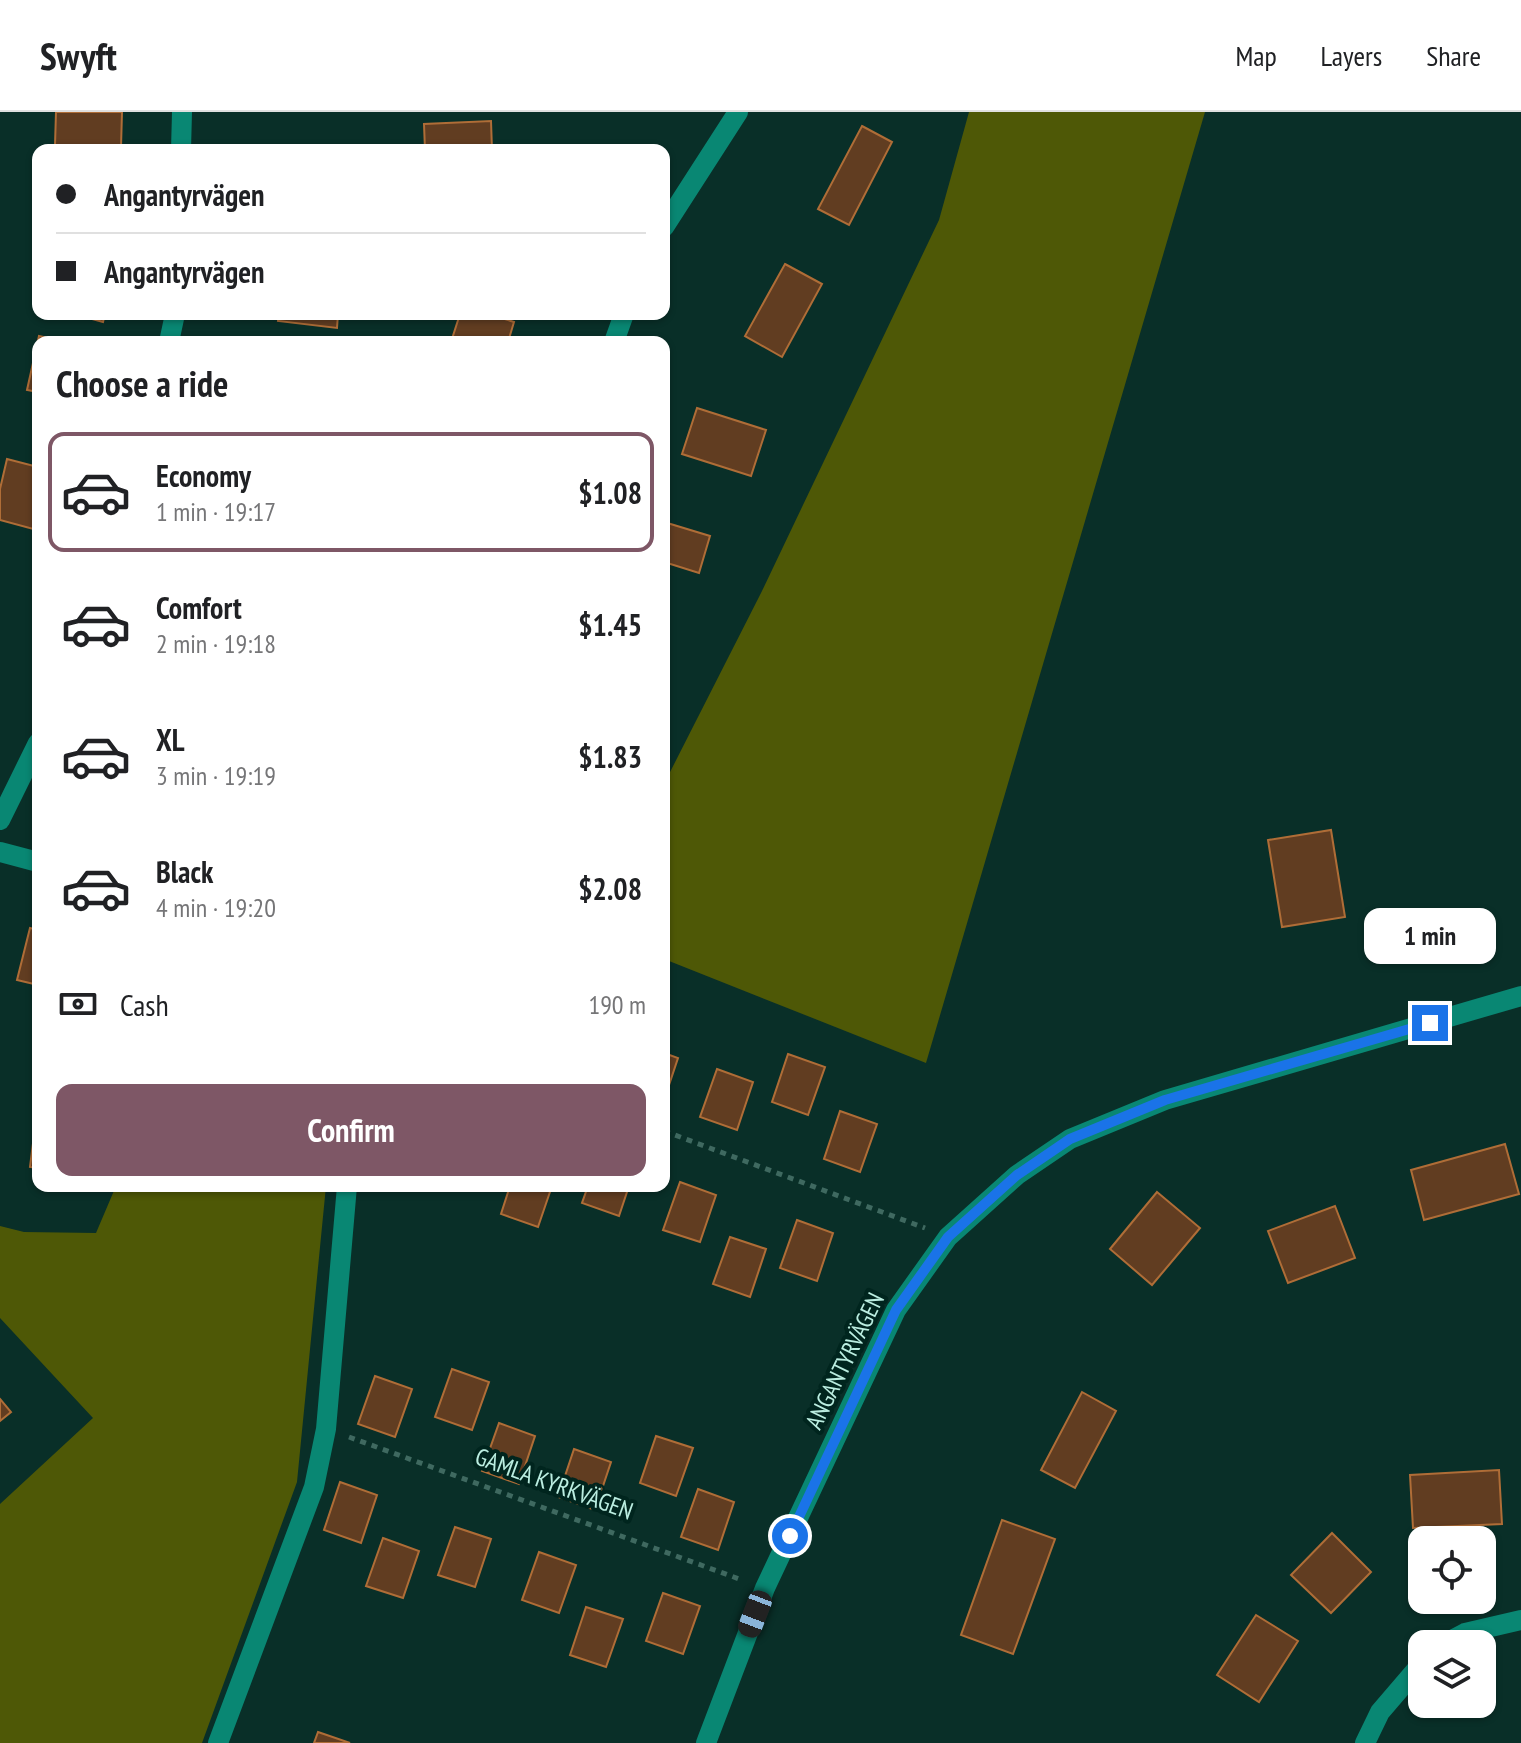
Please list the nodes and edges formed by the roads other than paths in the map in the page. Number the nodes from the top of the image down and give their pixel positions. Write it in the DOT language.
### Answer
graph roads {
  1 [pos="182,112"];
  2 [pos="738,112"];
  3 [pos="181,144"];
  4 [pos="670,218"];
  5 [pos="32,755"];
  6 [pos="0,820"];
  7 [pos="0,852"];
  8 [pos="32,860"];
  9 [pos="1521,996"];
  10 [pos="346,1192"];
  11 [pos="1521,1620"];
  12 [pos="1478,1630"];
  13 [pos="1408,1679"];
  14 [pos="218,1743"];
  15 [pos="706,1743"];
  16 [pos="1365,1743"];
  1 -- 3 [label="street"];
  2 -- 4 [label="street"];
  5 -- 6 [label="street"];
  7 -- 8 [label="street"];
  9 -- 15 [label="street, ANGANTYRVÄGEN"];
  10 -- 14 [label="street"];
  11 -- 12 [label="street"];
  13 -- 16 [label="street"];
}
